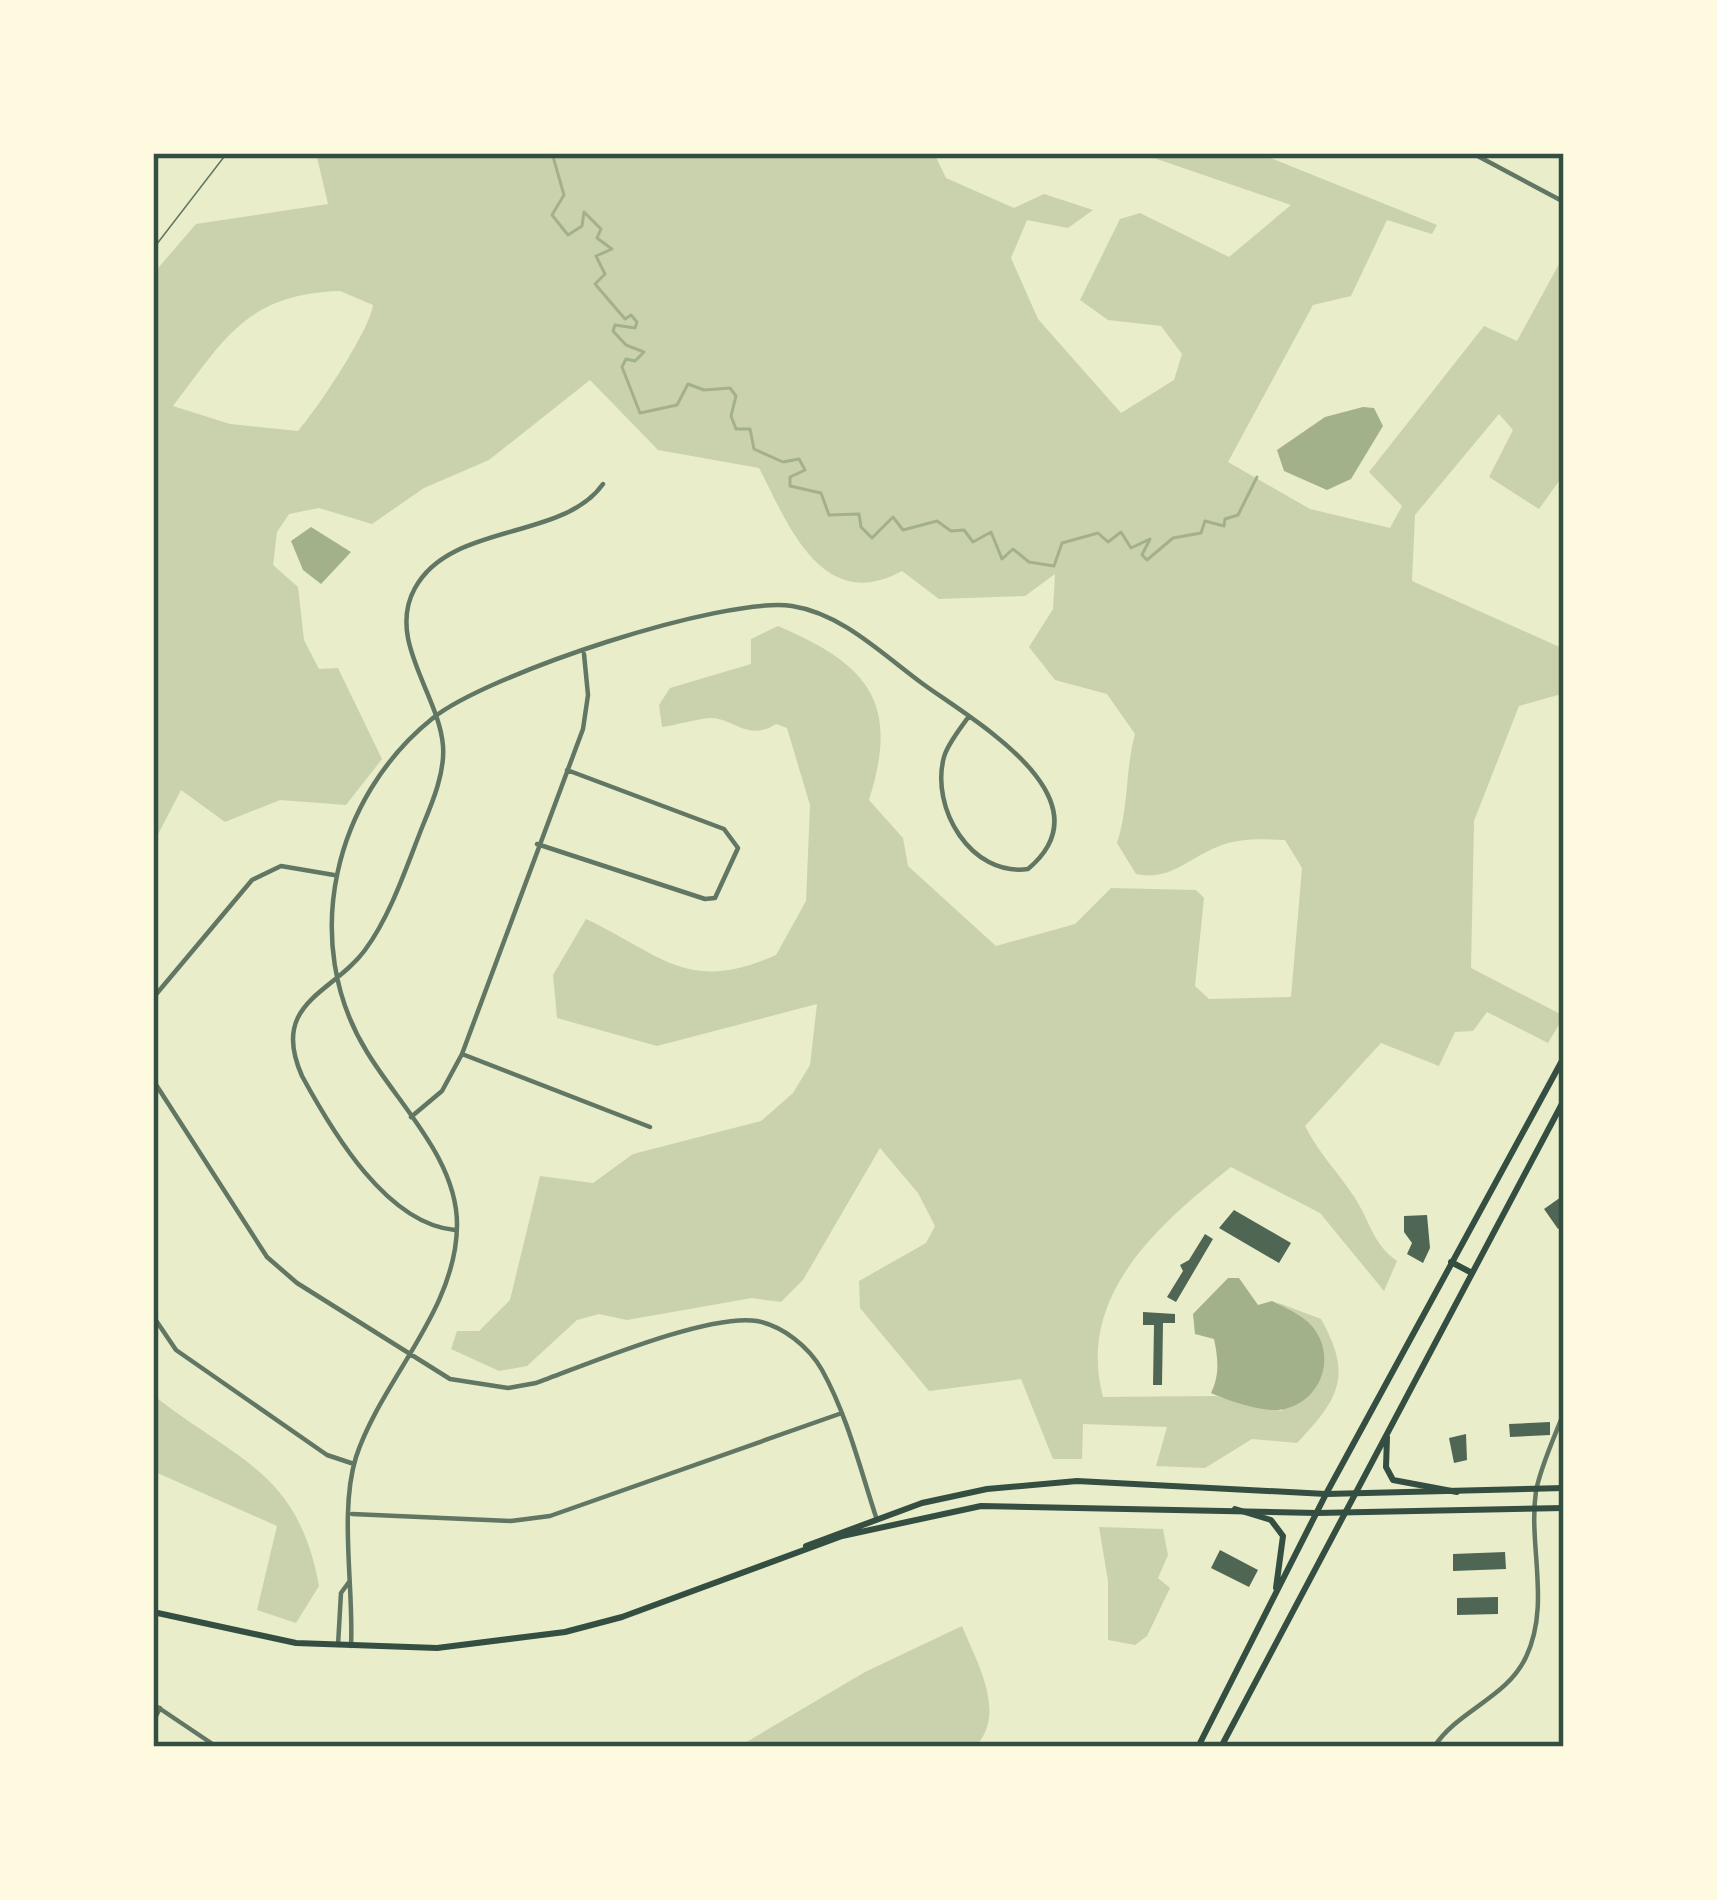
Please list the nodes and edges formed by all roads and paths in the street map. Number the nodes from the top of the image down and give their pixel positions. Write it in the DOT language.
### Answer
graph roads {
  1 [pos="227,153"];
  2 [pos="1472,153"];
  3 [pos="1564,202"];
  4 [pos="153,249"];
  5 [pos="603,484"];
  6 [pos="584,652"];
  7 [pos="435,716"];
  8 [pos="969,716"];
  9 [pos="566,770"];
  10 [pos="537,844"];
  11 [pos="336,876"];
  12 [pos="336,976"];
  13 [pos="153,998"];
  14 [pos="461,1054"];
  15 [pos="1564,1058"];
  16 [pos="153,1080"];
  17 [pos="1564,1100"];
  18 [pos="411,1117"];
  19 [pos="650,1127"];
  20 [pos="458,1231"];
  21 [pos="1451,1262"];
  22 [pos="1472,1273"];
  23 [pos="153,1316"];
  24 [pos="408,1355"];
  25 [pos="1564,1412"];
  26 [pos="842,1413"];
  27 [pos="1387,1434"];
  28 [pos="354,1464"];
  29 [pos="1564,1488"];
  30 [pos="1537,1489"];
  31 [pos="1457,1492"];
  32 [pos="1326,1494"];
  33 [pos="1355,1494"];
  34 [pos="1564,1508"];
  35 [pos="1235,1509"];
  36 [pos="1536,1509"];
  37 [pos="1317,1513"];
  38 [pos="1345,1513"];
  39 [pos="352,1514"];
  40 [pos="877,1519"];
  41 [pos="771,1564"];
  42 [pos="349,1582"];
  43 [pos="1268,1610"];
  44 [pos="153,1612"];
  45 [pos="338,1646"];
  46 [pos="351,1646"];
  47 [pos="156,1706"];
  48 [pos="153,1722"];
  49 [pos="217,1747"];
  50 [pos="1198,1747"];
  51 [pos="1221,1747"];
  52 [pos="1434,1747"];
  1 -- 4 [label="lane"];
  2 -- 3 [label="street"];
  5 -- 7 [label="street"];
  6 -- 7 [label="street"];
  6 -- 8 [label="street"];
  6 -- 9 [label="street"];
  7 -- 11 [label="street"];
  7 -- 12 [label="street"];
  8 -- 8 [label="street"];
  9 -- 10 [label="street"];
  9 -- 10 [label="street"];
  10 -- 14 [label="street"];
  11 -- 12 [label="street"];
  11 -- 13 [label="street"];
  12 -- 18 [label="street"];
  12 -- 20 [label="street"];
  14 -- 18 [label="street"];
  14 -- 19 [label="street"];
  15 -- 21 [label="main road"];
  16 -- 24 [label="street"];
  17 -- 22 [label="main road"];
  18 -- 20 [label="street"];
  20 -- 24 [label="street"];
  21 -- 22 [label="main road"];
  21 -- 32 [label="main road"];
  22 -- 27 [label="main road"];
  23 -- 28 [label="street"];
  24 -- 26 [label="street"];
  24 -- 28 [label="street"];
  25 -- 30 [label="street"];
  26 -- 39 [label="street"];
  26 -- 40 [label="street"];
  27 -- 31 [label="main road"];
  27 -- 33 [label="main road"];
  28 -- 39 [label="street"];
  29 -- 30 [label="main road"];
  30 -- 31 [label="main road"];
  30 -- 36 [label="street"];
  31 -- 33 [label="main road"];
  32 -- 33 [label="main road"];
  32 -- 37 [label="main road"];
  32 -- 40 [label="main road"];
  33 -- 38 [label="main road"];
  34 -- 36 [label="main road"];
  35 -- 37 [label="main road"];
  35 -- 41 [label="main road"];
  35 -- 43 [label="main road"];
  36 -- 38 [label="main road"];
  36 -- 52 [label="street"];
  37 -- 38 [label="main road"];
  37 -- 43 [label="main road"];
  38 -- 51 [label="main road"];
  39 -- 42 [label="street"];
  40 -- 41 [label="main road"];
  41 -- 46 [label="main road"];
  42 -- 45 [label="street"];
  42 -- 46 [label="street"];
  43 -- 50 [label="main road"];
  44 -- 45 [label="main road"];
  45 -- 46 [label="main road"];
  47 -- 48 [label="street"];
  47 -- 49 [label="street"];
}
